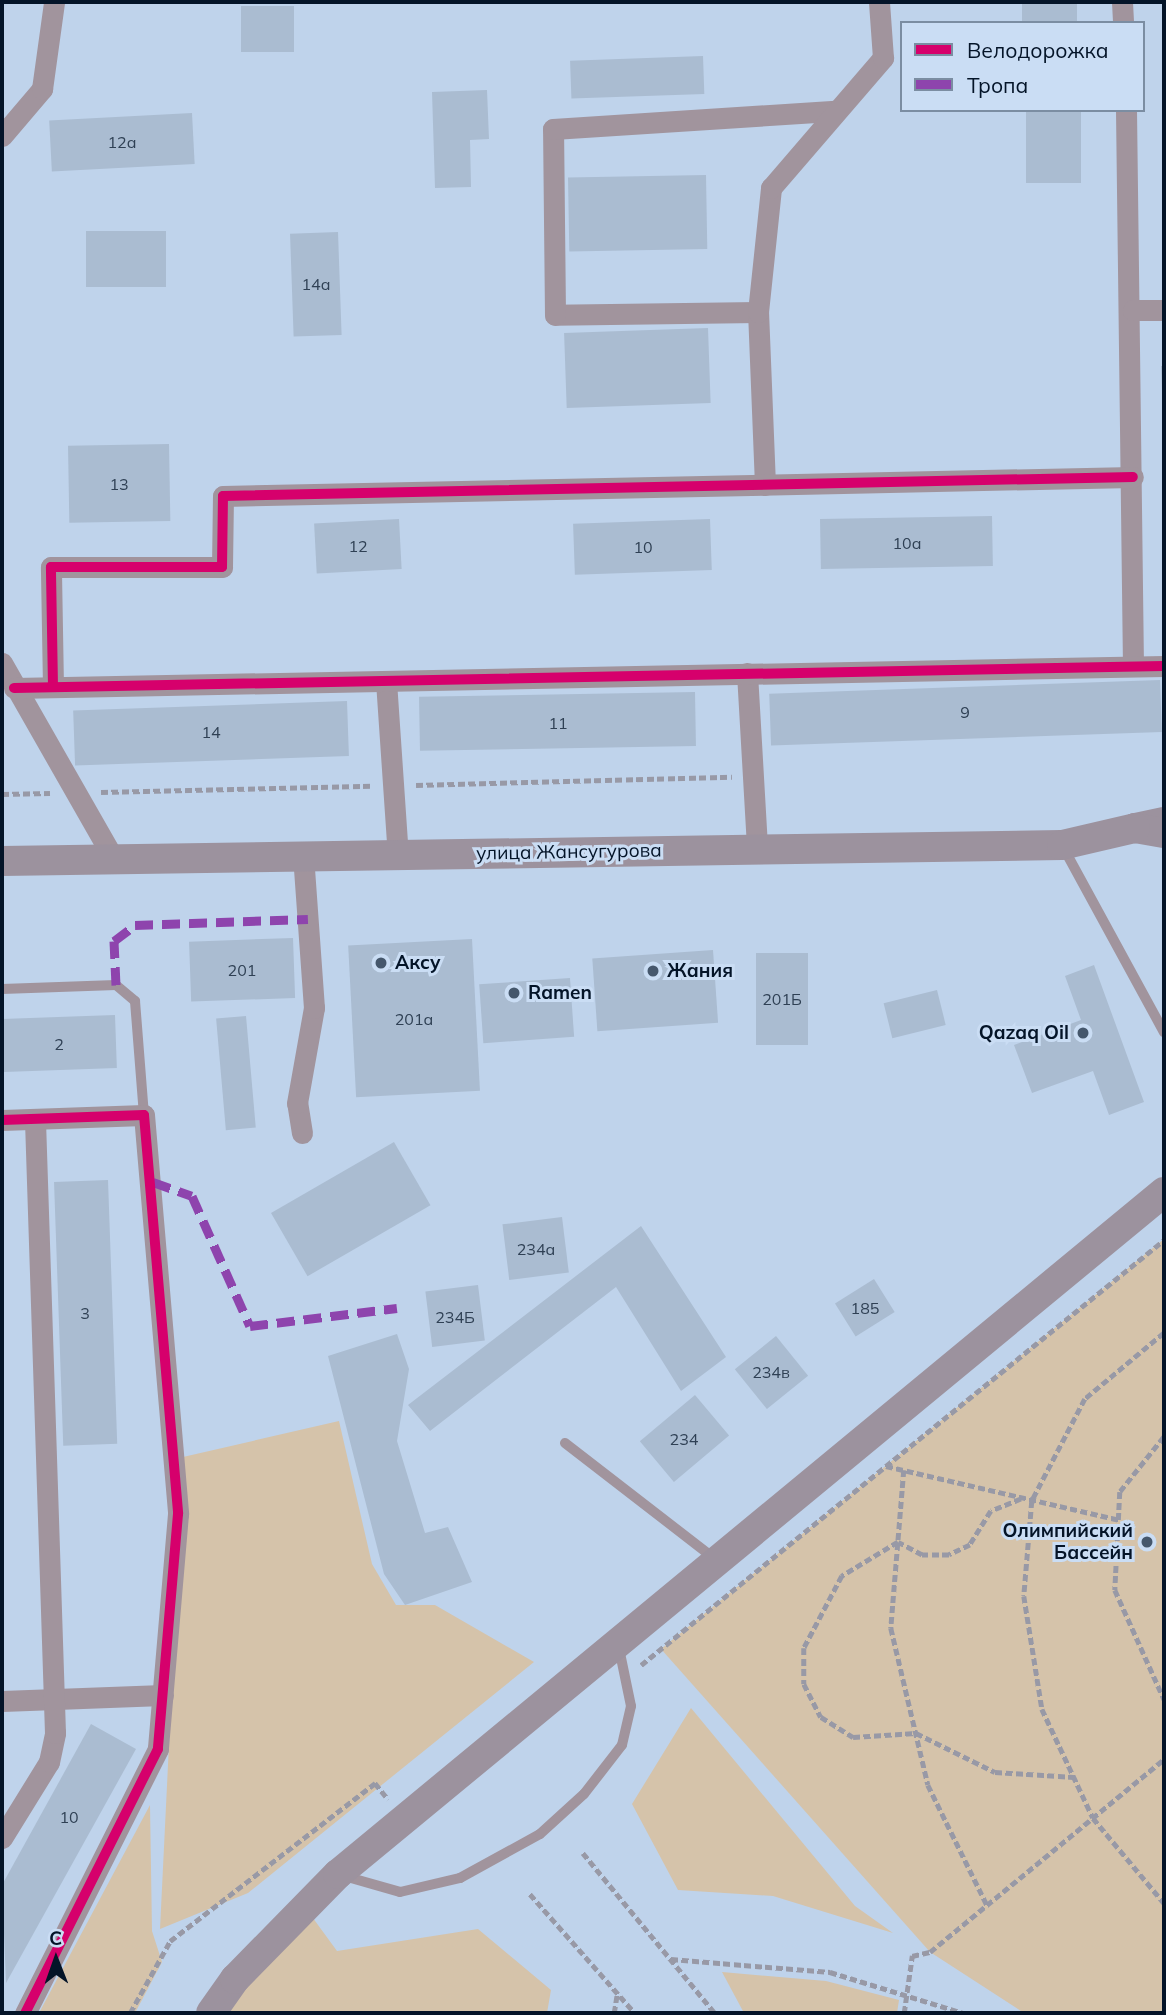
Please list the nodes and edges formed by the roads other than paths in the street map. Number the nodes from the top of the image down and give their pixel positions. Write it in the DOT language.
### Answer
graph roads {
  1 [pos="54,2"];
  2 [pos="879,2"];
  3 [pos="1122,2"];
  4 [pos="1123,21"];
  5 [pos="835,111"];
  6 [pos="1126,112"];
  7 [pos="2,136"];
  8 [pos="1133,310"];
  9 [pos="1164,310"];
  10 [pos="758,312"];
  11 [pos="1133,477"];
  12 [pos="765,485"];
  13 [pos="2,663"];
  14 [pos="1133,666"];
  15 [pos="1164,666"];
  16 [pos="747,673"];
  17 [pos="386,681"];
  18 [pos="53,687"];
  19 [pos="14,688"];
  20 [pos="1164,822"];
  21 [pos="1135,828"];
  22 [pos="1164,833"];
  23 [pos="1062,845"];
  24 [pos="757,849"];
  25 [pos="398,855"];
  26 [pos="303,856"];
  27 [pos="114,859"];
  28 [pos="2,860"];
  29 [pos="2,989"];
  30 [pos="1164,1032"];
  31 [pos="144,1115"];
  32 [pos="2,1120"];
  33 [pos="35,1120"];
  34 [pos="302,1133"];
  35 [pos="1164,1192"];
  36 [pos="565,1443"];
  37 [pos="717,1560"];
  38 [pos="618,1643"];
  39 [pos="163,1695"];
  40 [pos="49,1698"];
  41 [pos="2,1701"];
  42 [pos="2,1838"];
  43 [pos="338,1874"];
  44 [pos="24,2013"];
  45 [pos="212,2013"];
  1 -- 7 [label="street"];
  2 -- 5 [label="street"];
  3 -- 4 [label="street"];
  5 -- 10 [label="street"];
  5 -- 10 [label="street"];
  6 -- 8 [label="street"];
  8 -- 9 [label="street"];
  8 -- 11 [label="street"];
  10 -- 12 [label="street"];
  11 -- 12 [label="street"];
  11 -- 14 [label="street"];
  12 -- 18 [label="street"];
  13 -- 19 [label="street"];
  14 -- 15 [label="street"];
  14 -- 16 [label="street"];
  16 -- 17 [label="street"];
  16 -- 24 [label="street"];
  17 -- 18 [label="street"];
  17 -- 25 [label="street"];
  18 -- 19 [label="street"];
  19 -- 27 [label="street"];
  20 -- 21 [label="main road, улица Жансугурова"];
  21 -- 22 [label="main road, улица Жансугурова"];
  21 -- 23 [label="main road, улица Жансугурова"];
  23 -- 24 [label="main road, улица Жансугурова"];
  23 -- 30 [label="lane"];
  24 -- 25 [label="main road, улица Жансугурова"];
  25 -- 26 [label="main road, улица Жансугурова"];
  26 -- 27 [label="main road, улица Жансугурова"];
  26 -- 34 [label="street"];
  27 -- 28 [label="main road, улица Жансугурова"];
  29 -- 31 [label="lane"];
  31 -- 33 [label="street"];
  31 -- 39 [label="street"];
  32 -- 33 [label="street"];
  33 -- 40 [label="street"];
  35 -- 37 [label="main road"];
  36 -- 37 [label="lane"];
  37 -- 38 [label="main road"];
  38 -- 43 [label="main road"];
  38 -- 43 [label="lane"];
  39 -- 40 [label="street"];
  39 -- 44 [label="street"];
  40 -- 41 [label="street"];
  40 -- 42 [label="street"];
  43 -- 45 [label="main road"];
}
